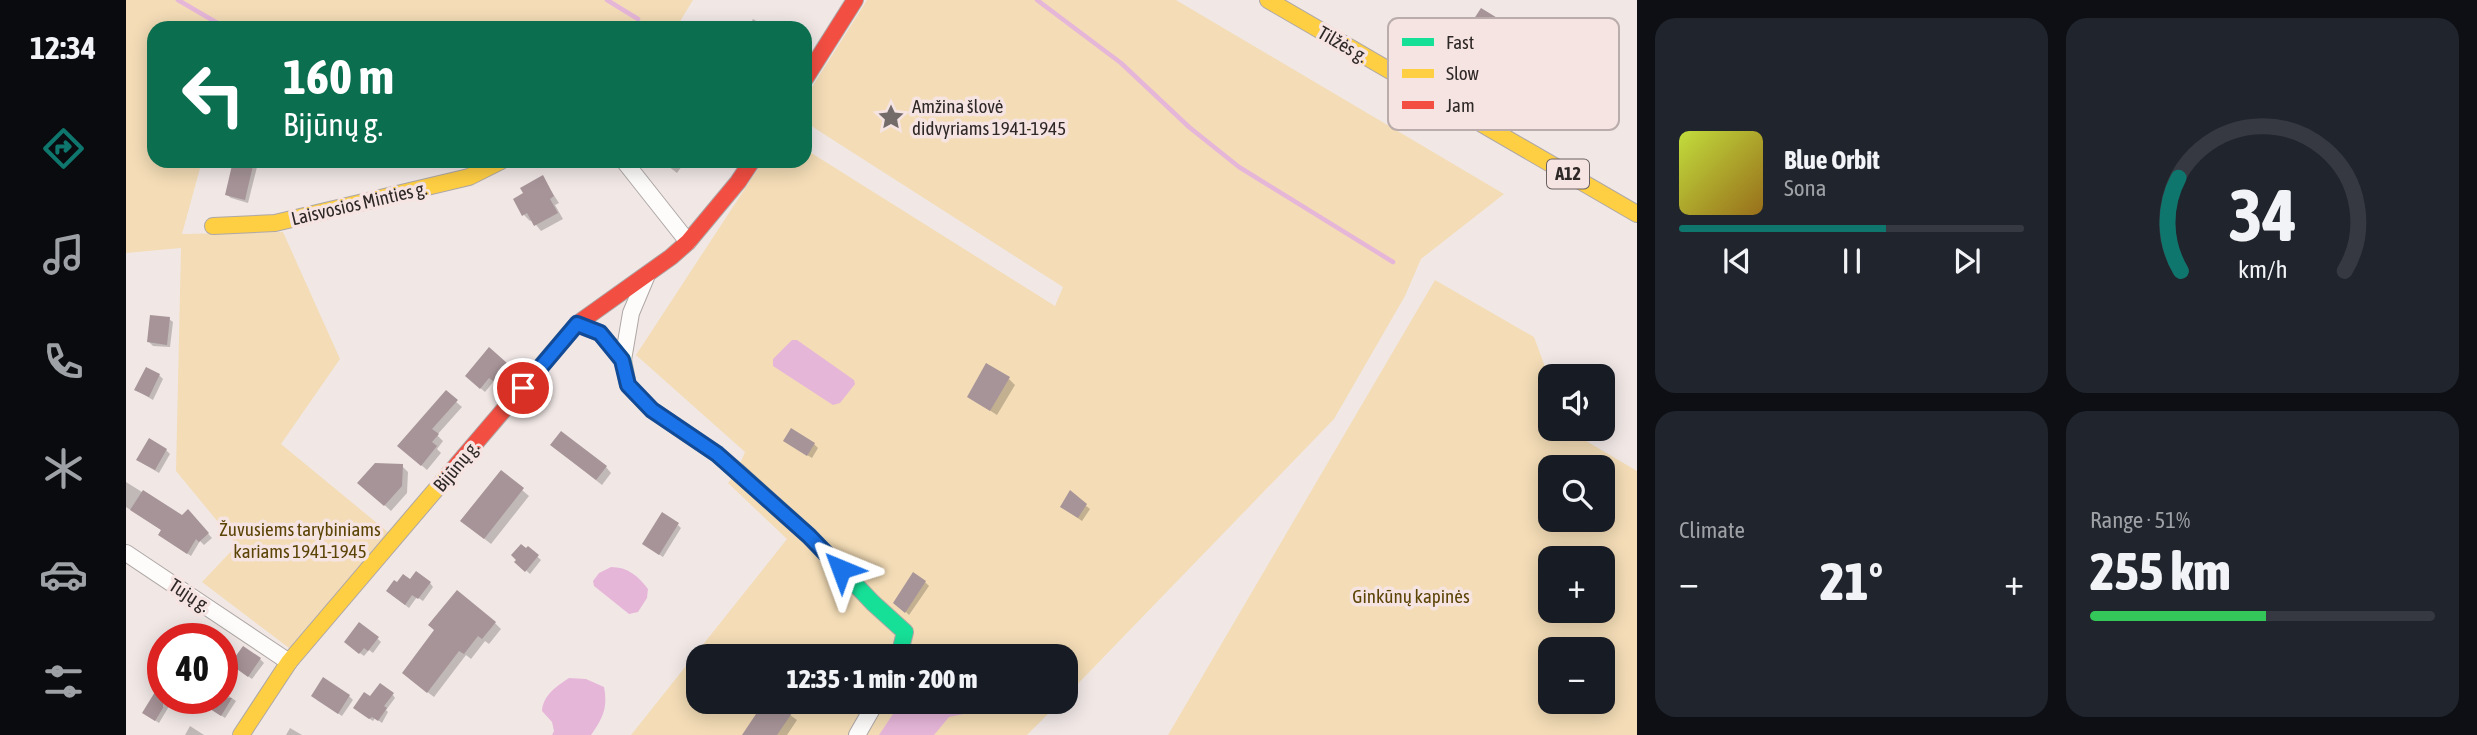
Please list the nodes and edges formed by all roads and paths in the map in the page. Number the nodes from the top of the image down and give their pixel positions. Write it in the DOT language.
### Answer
graph roads {
  1 [pos="855,0"];
  2 [pos="1268,0"];
  3 [pos="812,68"];
  4 [pos="1388,70"];
  5 [pos="1492,130"];
  6 [pos="487,168"];
  7 [pos="630,168"];
  8 [pos="747,168"];
  9 [pos="1637,214"];
  10 [pos="213,226"];
  11 [pos="688,242"];
  12 [pos="648,273"];
  13 [pos="577,324"];
  14 [pos="622,360"];
  15 [pos="126,553"];
  16 [pos="902,644"];
  17 [pos="289,662"];
  18 [pos="869,714"];
  19 [pos="241,735"];
  20 [pos="856,735"];
  1 -- 3 [label="main road"];
  2 -- 4 [label="main road, Tilžės g. / A12"];
  5 -- 9 [label="main road, Tilžės g. / A12"];
  6 -- 10 [label="main road, Laisvosios Minties g."];
  7 -- 11 [label="street"];
  8 -- 11 [label="main road, Bijūnų g."];
  11 -- 12 [label="main road, Bijūnų g."];
  12 -- 13 [label="main road, Bijūnų g."];
  12 -- 14 [label="street"];
  13 -- 14 [label="main road"];
  13 -- 17 [label="main road, Bijūnų g."];
  14 -- 16 [label="main road"];
  15 -- 17 [label="street, Tujų g."];
  17 -- 19 [label="main road, Bijūnų g."];
  18 -- 20 [label="street"];
}
